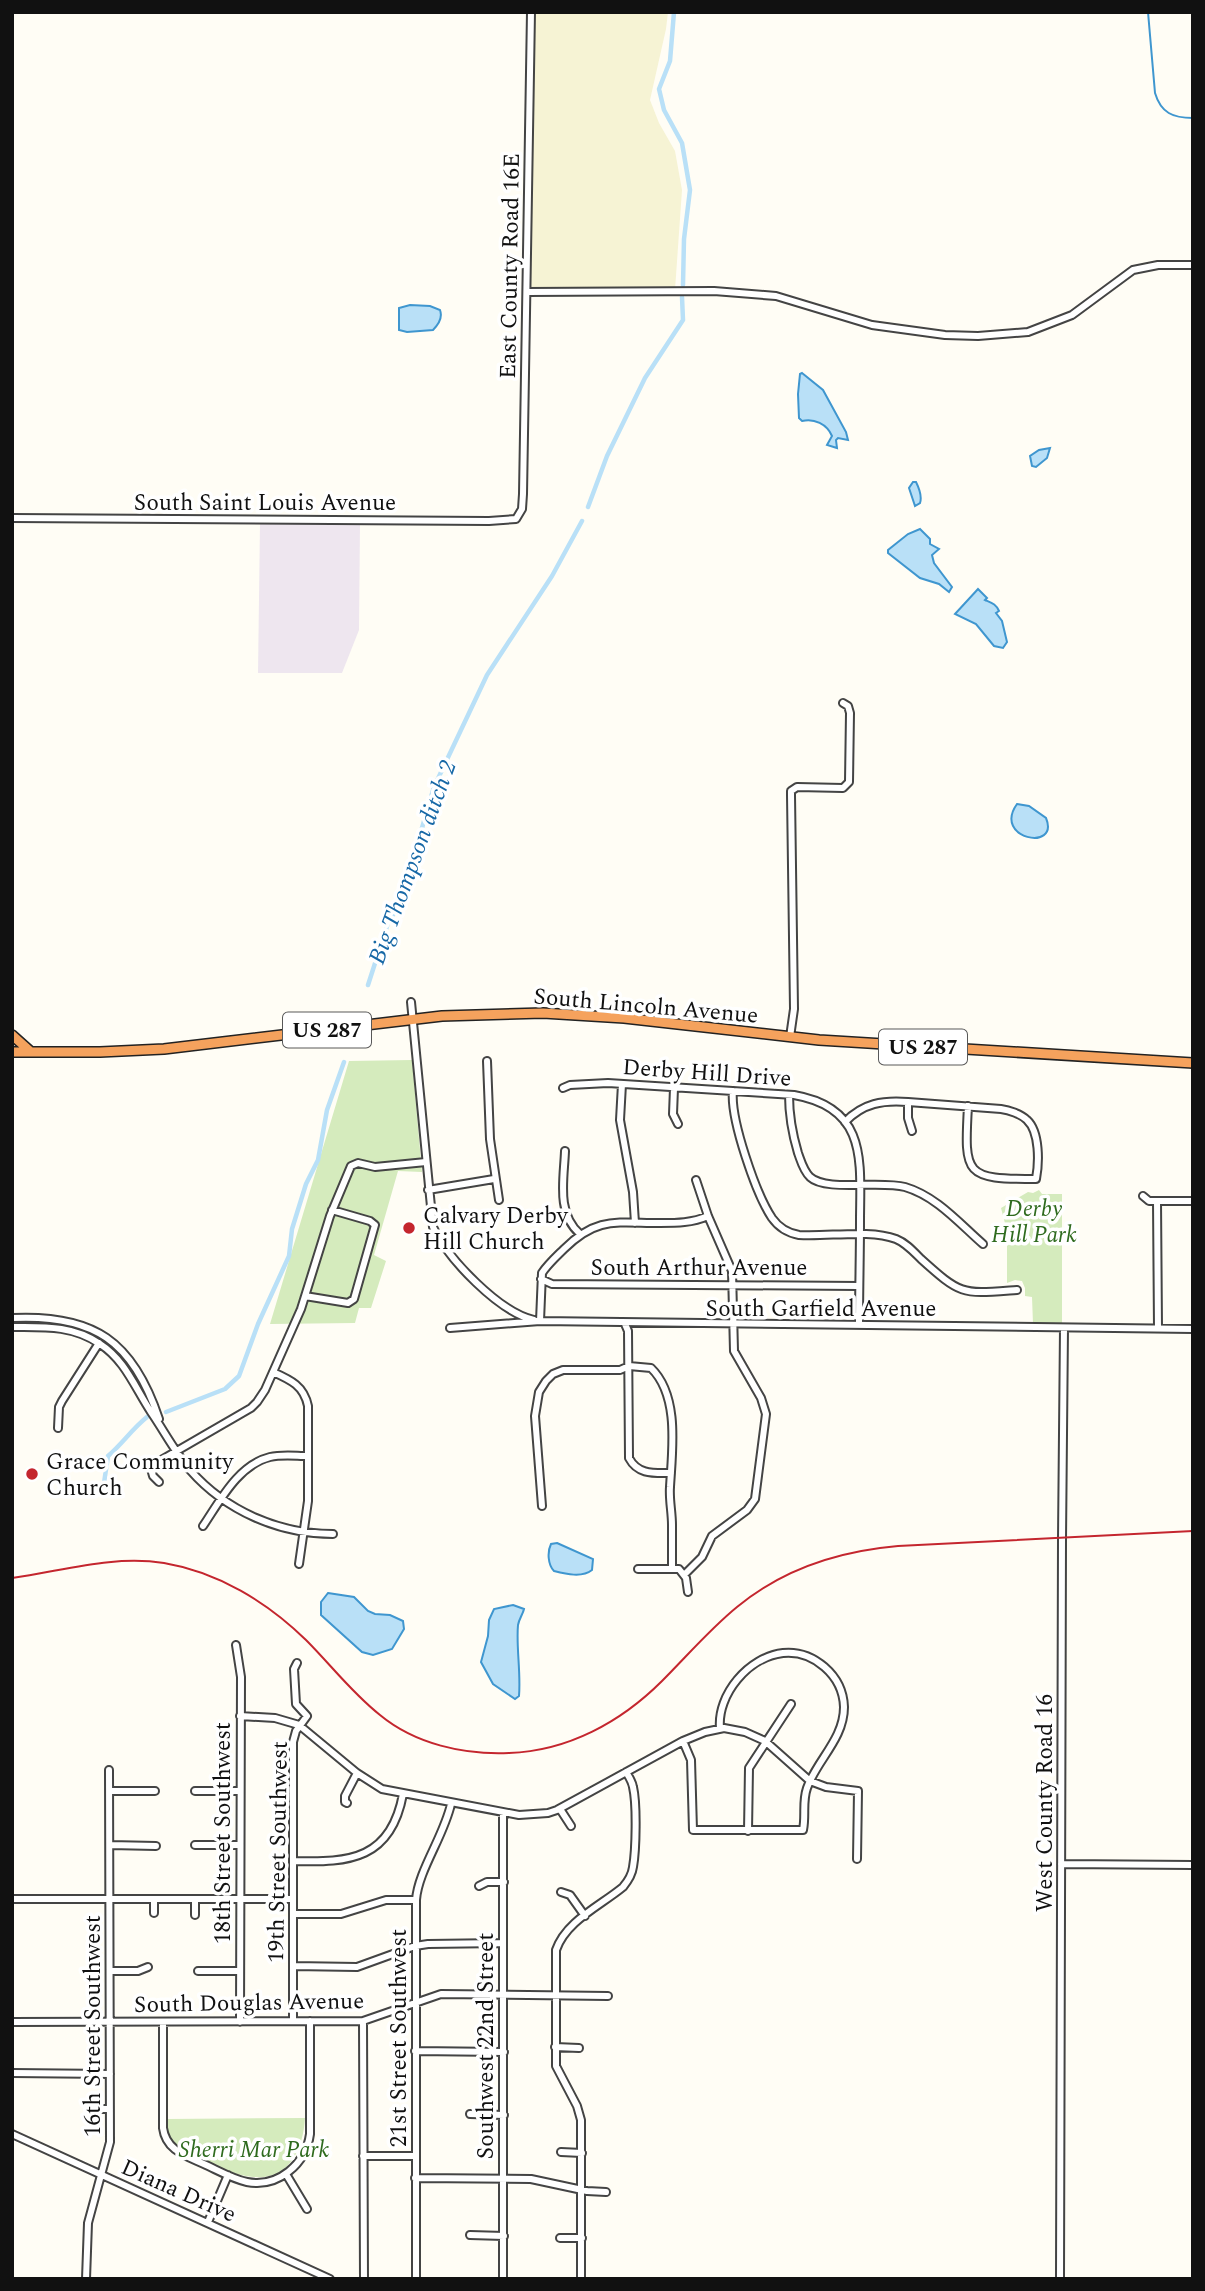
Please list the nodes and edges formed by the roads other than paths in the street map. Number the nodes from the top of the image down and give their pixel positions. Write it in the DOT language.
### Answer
graph roads {
  1 [pos="531,12"];
  2 [pos="1193,265"];
  3 [pos="527,292"];
  4 [pos="12,518"];
  5 [pos="516,519"];
  6 [pos="843,703"];
  7 [pos="411,1002"];
  8 [pos="412,1019"];
  9 [pos="12,1035"];
  10 [pos="790,1037"];
  11 [pos="12,1052"];
  12 [pos="31,1052"];
  13 [pos="487,1061"];
  14 [pos="1193,1063"];
  15 [pos="622,1084"];
  16 [pos="563,1088"];
  17 [pos="674,1088"];
  18 [pos="733,1091"];
  19 [pos="789,1095"];
  20 [pos="908,1102"];
  21 [pos="968,1106"];
  22 [pos="845,1122"];
  23 [pos="678,1124"];
  24 [pos="912,1131"];
  25 [pos="565,1151"];
  26 [pos="426,1161"];
  27 [pos="494,1179"];
  28 [pos="696,1180"];
  29 [pos="860,1184"];
  30 [pos="428,1190"];
  31 [pos="1143,1196"];
  32 [pos="499,1200"];
  33 [pos="1157,1201"];
  34 [pos="1193,1201"];
  35 [pos="332,1210"];
  36 [pos="708,1216"];
  37 [pos="635,1223"];
  38 [pos="580,1234"];
  39 [pos="860,1235"];
  40 [pos="983,1244"];
  41 [pos="541,1279"];
  42 [pos="733,1286"];
  43 [pos="859,1286"];
  44 [pos="1017,1290"];
  45 [pos="305,1296"];
  46 [pos="12,1318"];
  47 [pos="540,1321"];
  48 [pos="625,1324"];
  49 [pos="732,1325"];
  50 [pos="859,1325"];
  51 [pos="12,1327"];
  52 [pos="450,1328"];
  53 [pos="1065,1328"];
  54 [pos="1158,1328"];
  55 [pos="1193,1329"];
  56 [pos="100,1343"];
  57 [pos="629,1366"];
  58 [pos="273,1373"];
  59 [pos="161,1424"];
  60 [pos="58,1428"];
  61 [pos="176,1450"];
  62 [pos="308,1456"];
  63 [pos="671,1473"];
  64 [pos="159,1482"];
  65 [pos="222,1499"];
  66 [pos="542,1506"];
  67 [pos="203,1526"];
  68 [pos="304,1532"];
  69 [pos="333,1534"];
  70 [pos="299,1564"];
  71 [pos="672,1568"];
  72 [pos="638,1569"];
  73 [pos="684,1575"];
  74 [pos="688,1592"];
  75 [pos="236,1644"];
  76 [pos="297,1663"];
  77 [pos="791,1704"];
  78 [pos="240,1716"];
  79 [pos="299,1725"];
  80 [pos="720,1728"];
  81 [pos="683,1741"];
  82 [pos="765,1741"];
  83 [pos="110,1770"];
  84 [pos="626,1772"];
  85 [pos="357,1773"];
  86 [pos="810,1781"];
  87 [pos="110,1791"];
  88 [pos="155,1791"];
  89 [pos="195,1791"];
  90 [pos="240,1791"];
  91 [pos="402,1794"];
  92 [pos="347,1803"];
  93 [pos="452,1804"];
  94 [pos="560,1809"];
  95 [pos="503,1813"];
  96 [pos="571,1826"];
  97 [pos="748,1830"];
  98 [pos="110,1845"];
  99 [pos="195,1845"];
  100 [pos="240,1845"];
  101 [pos="156,1846"];
  102 [pos="857,1859"];
  103 [pos="293,1861"];
  104 [pos="1061,1864"];
  105 [pos="1193,1866"];
  106 [pos="503,1882"];
  107 [pos="479,1886"];
  108 [pos="561,1892"];
  109 [pos="12,1899"];
  110 [pos="110,1899"];
  111 [pos="154,1899"];
  112 [pos="195,1899"];
  113 [pos="239,1899"];
  114 [pos="293,1899"];
  115 [pos="416,1900"];
  116 [pos="154,1913"];
  117 [pos="293,1914"];
  118 [pos="195,1915"];
  119 [pos="584,1916"];
  120 [pos="502,1943"];
  121 [pos="415,1946"];
  122 [pos="293,1966"];
  123 [pos="148,1967"];
  124 [pos="110,1971"];
  125 [pos="198,1971"];
  126 [pos="239,1971"];
  127 [pos="556,1995"];
  128 [pos="503,1996"];
  129 [pos="608,1996"];
  130 [pos="415,2003"];
  131 [pos="110,2021"];
  132 [pos="293,2021"];
  133 [pos="310,2021"];
  134 [pos="363,2021"];
  135 [pos="12,2022"];
  136 [pos="163,2022"];
  137 [pos="240,2022"];
  138 [pos="555,2047"];
  139 [pos="579,2048"];
  140 [pos="415,2051"];
  141 [pos="504,2052"];
  142 [pos="12,2073"];
  143 [pos="110,2074"];
  144 [pos="94,2109"];
  145 [pos="110,2109"];
  146 [pos="470,2114"];
  147 [pos="504,2115"];
  148 [pos="12,2134"];
  149 [pos="561,2152"];
  150 [pos="582,2152"];
  151 [pos="363,2156"];
  152 [pos="415,2156"];
  153 [pos="101,2174"];
  154 [pos="286,2174"];
  155 [pos="228,2175"];
  156 [pos="415,2178"];
  157 [pos="503,2178"];
  158 [pos="581,2189"];
  159 [pos="606,2192"];
  160 [pos="307,2208"];
  161 [pos="208,2222"];
  162 [pos="470,2235"];
  163 [pos="503,2236"];
  164 [pos="560,2238"];
  165 [pos="582,2238"];
  166 [pos="318,2276"];
  167 [pos="86,2279"];
  168 [pos="330,2279"];
  169 [pos="364,2279"];
  170 [pos="416,2279"];
  171 [pos="503,2279"];
  172 [pos="581,2279"];
  173 [pos="1060,2279"];
  1 -- 3 [label="street, East County Road 16E"];
  2 -- 3 [label="street"];
  3 -- 5 [label="street, East County Road 16E"];
  4 -- 5 [label="street, South Saint Louis Avenue"];
  6 -- 10 [label="street"];
  7 -- 8 [label="street"];
  8 -- 10 [label="highway, South Lincoln Avenue / US 287"];
  8 -- 12 [label="highway, South Lincoln Avenue / US 287"];
  8 -- 26 [label="street"];
  9 -- 12 [label="highway"];
  10 -- 14 [label="highway, South Lincoln Avenue / US 287"];
  11 -- 12 [label="highway, South Lincoln Avenue / US 287"];
  13 -- 27 [label="street"];
  15 -- 16 [label="street, Derby Hill Drive"];
  15 -- 17 [label="street, Derby Hill Drive"];
  15 -- 37 [label="street"];
  17 -- 18 [label="street, Derby Hill Drive"];
  17 -- 23 [label="street"];
  18 -- 19 [label="street, Derby Hill Drive"];
  18 -- 39 [label="street"];
  19 -- 22 [label="street, Derby Hill Drive"];
  19 -- 29 [label="street"];
  20 -- 21 [label="street"];
  20 -- 22 [label="street"];
  20 -- 24 [label="street"];
  21 -- 21 [label="street"];
  22 -- 29 [label="street, Derby Hill Drive"];
  25 -- 38 [label="street"];
  26 -- 30 [label="street"];
  26 -- 35 [label="street"];
  27 -- 30 [label="street"];
  27 -- 32 [label="street"];
  28 -- 36 [label="street"];
  29 -- 39 [label="street, Derby Hill Drive"];
  29 -- 40 [label="street"];
  30 -- 47 [label="street"];
  31 -- 33 [label="street"];
  33 -- 34 [label="street"];
  33 -- 54 [label="street"];
  35 -- 45 [label="street"];
  35 -- 45 [label="street"];
  36 -- 37 [label="street"];
  36 -- 42 [label="street"];
  37 -- 38 [label="street"];
  38 -- 41 [label="street"];
  39 -- 43 [label="street, Derby Hill Drive"];
  39 -- 44 [label="street"];
  41 -- 42 [label="street, South Arthur Avenue"];
  41 -- 47 [label="street"];
  42 -- 43 [label="street, South Arthur Avenue"];
  42 -- 49 [label="street"];
  43 -- 50 [label="street, Derby Hill Drive"];
  45 -- 58 [label="street"];
  46 -- 59 [label="street"];
  47 -- 48 [label="street, South Garfield Avenue"];
  47 -- 52 [label="street, South Garfield Avenue"];
  48 -- 49 [label="street, South Garfield Avenue"];
  48 -- 57 [label="street"];
  49 -- 50 [label="street, South Garfield Avenue"];
  49 -- 73 [label="street"];
  50 -- 53 [label="street, South Garfield Avenue"];
  51 -- 56 [label="street"];
  53 -- 54 [label="street, South Garfield Avenue"];
  53 -- 104 [label="street, West County Road 16"];
  54 -- 55 [label="street, South Garfield Avenue"];
  56 -- 59 [label="street"];
  56 -- 60 [label="street"];
  57 -- 63 [label="street"];
  57 -- 63 [label="street"];
  57 -- 66 [label="street"];
  58 -- 61 [label="street"];
  58 -- 62 [label="street"];
  59 -- 61 [label="street"];
  61 -- 64 [label="street"];
  61 -- 65 [label="street"];
  62 -- 65 [label="street"];
  62 -- 68 [label="street"];
  63 -- 71 [label="street"];
  65 -- 67 [label="street"];
  65 -- 68 [label="street"];
  68 -- 69 [label="street"];
  68 -- 70 [label="street"];
  71 -- 72 [label="street"];
  71 -- 73 [label="street"];
  73 -- 74 [label="street"];
  75 -- 78 [label="street, 18th Street Southwest"];
  76 -- 79 [label="street, 19th Street Southwest"];
  77 -- 82 [label="street"];
  78 -- 79 [label="street"];
  78 -- 90 [label="street, 18th Street Southwest"];
  79 -- 85 [label="street"];
  79 -- 103 [label="street, 19th Street Southwest"];
  80 -- 81 [label="street"];
  80 -- 82 [label="street"];
  80 -- 86 [label="street"];
  81 -- 84 [label="street"];
  81 -- 97 [label="street"];
  82 -- 86 [label="street"];
  82 -- 97 [label="street"];
  83 -- 87 [label="street, 16th Street Southwest"];
  84 -- 94 [label="street"];
  84 -- 119 [label="street"];
  85 -- 91 [label="street"];
  85 -- 92 [label="street"];
  86 -- 97 [label="street"];
  86 -- 102 [label="street"];
  87 -- 88 [label="street"];
  87 -- 98 [label="street, 16th Street Southwest"];
  89 -- 90 [label="street"];
  90 -- 100 [label="street, 18th Street Southwest"];
  91 -- 93 [label="street"];
  91 -- 103 [label="street"];
  93 -- 95 [label="street"];
  93 -- 115 [label="street, 21st Street Southwest"];
  94 -- 95 [label="street"];
  94 -- 96 [label="street"];
  95 -- 106 [label="street, Southwest 22nd Street"];
  98 -- 101 [label="street"];
  98 -- 110 [label="street, 16th Street Southwest"];
  99 -- 100 [label="street"];
  100 -- 113 [label="street, 18th Street Southwest"];
  103 -- 114 [label="street, 19th Street Southwest"];
  104 -- 105 [label="street"];
  104 -- 173 [label="street, West County Road 16"];
  106 -- 107 [label="street"];
  106 -- 120 [label="street, Southwest 22nd Street"];
  108 -- 119 [label="street"];
  109 -- 110 [label="street"];
  110 -- 111 [label="street"];
  110 -- 124 [label="street, 16th Street Southwest"];
  111 -- 112 [label="street"];
  111 -- 116 [label="street"];
  112 -- 113 [label="street"];
  112 -- 118 [label="street"];
  113 -- 114 [label="street"];
  113 -- 126 [label="street, 18th Street Southwest"];
  114 -- 117 [label="street, 19th Street Southwest"];
  115 -- 117 [label="street"];
  115 -- 121 [label="street, 21st Street Southwest"];
  117 -- 122 [label="street, 19th Street Southwest"];
  119 -- 127 [label="street"];
  120 -- 121 [label="street"];
  120 -- 128 [label="street, Southwest 22nd Street"];
  121 -- 122 [label="street"];
  121 -- 130 [label="street, 21st Street Southwest"];
  122 -- 132 [label="street, 19th Street Southwest"];
  123 -- 124 [label="street"];
  124 -- 131 [label="street, 16th Street Southwest"];
  125 -- 126 [label="street"];
  126 -- 137 [label="street, 18th Street Southwest"];
  127 -- 128 [label="street, South Douglas Avenue"];
  127 -- 129 [label="street, South Douglas Avenue"];
  127 -- 138 [label="street"];
  128 -- 130 [label="street, South Douglas Avenue"];
  128 -- 141 [label="street, Southwest 22nd Street"];
  130 -- 134 [label="street, South Douglas Avenue"];
  130 -- 140 [label="street, 21st Street Southwest"];
  131 -- 135 [label="street, South Douglas Avenue"];
  131 -- 136 [label="street, South Douglas Avenue"];
  131 -- 143 [label="street, 16th Street Southwest"];
  132 -- 133 [label="street, South Douglas Avenue"];
  132 -- 137 [label="street, South Douglas Avenue"];
  133 -- 134 [label="street, South Douglas Avenue"];
  133 -- 154 [label="street"];
  134 -- 151 [label="street"];
  136 -- 137 [label="street, South Douglas Avenue"];
  136 -- 155 [label="street"];
  138 -- 139 [label="street"];
  138 -- 150 [label="street"];
  140 -- 141 [label="street"];
  140 -- 152 [label="street, 21st Street Southwest"];
  141 -- 147 [label="street, Southwest 22nd Street"];
  142 -- 143 [label="street"];
  143 -- 145 [label="street, 16th Street Southwest"];
  144 -- 145 [label="street"];
  145 -- 153 [label="street, 16th Street Southwest"];
  146 -- 147 [label="street"];
  147 -- 157 [label="street, Southwest 22nd Street"];
  148 -- 153 [label="street, Diana Drive"];
  149 -- 150 [label="street"];
  150 -- 158 [label="street"];
  151 -- 152 [label="street"];
  151 -- 169 [label="street"];
  152 -- 156 [label="street, 21st Street Southwest"];
  153 -- 161 [label="street, Diana Drive"];
  153 -- 167 [label="street, 16th Street Southwest"];
  154 -- 155 [label="street"];
  154 -- 160 [label="street"];
  155 -- 161 [label="street"];
  156 -- 157 [label="street"];
  156 -- 170 [label="street, 21st Street Southwest"];
  157 -- 158 [label="street"];
  157 -- 163 [label="street, Southwest 22nd Street"];
  158 -- 159 [label="street"];
  158 -- 165 [label="street"];
  161 -- 166 [label="street, Diana Drive"];
  162 -- 163 [label="street"];
  163 -- 171 [label="street, Southwest 22nd Street"];
  164 -- 165 [label="street"];
  165 -- 172 [label="street"];
  166 -- 168 [label="street, Diana Drive"];
}
